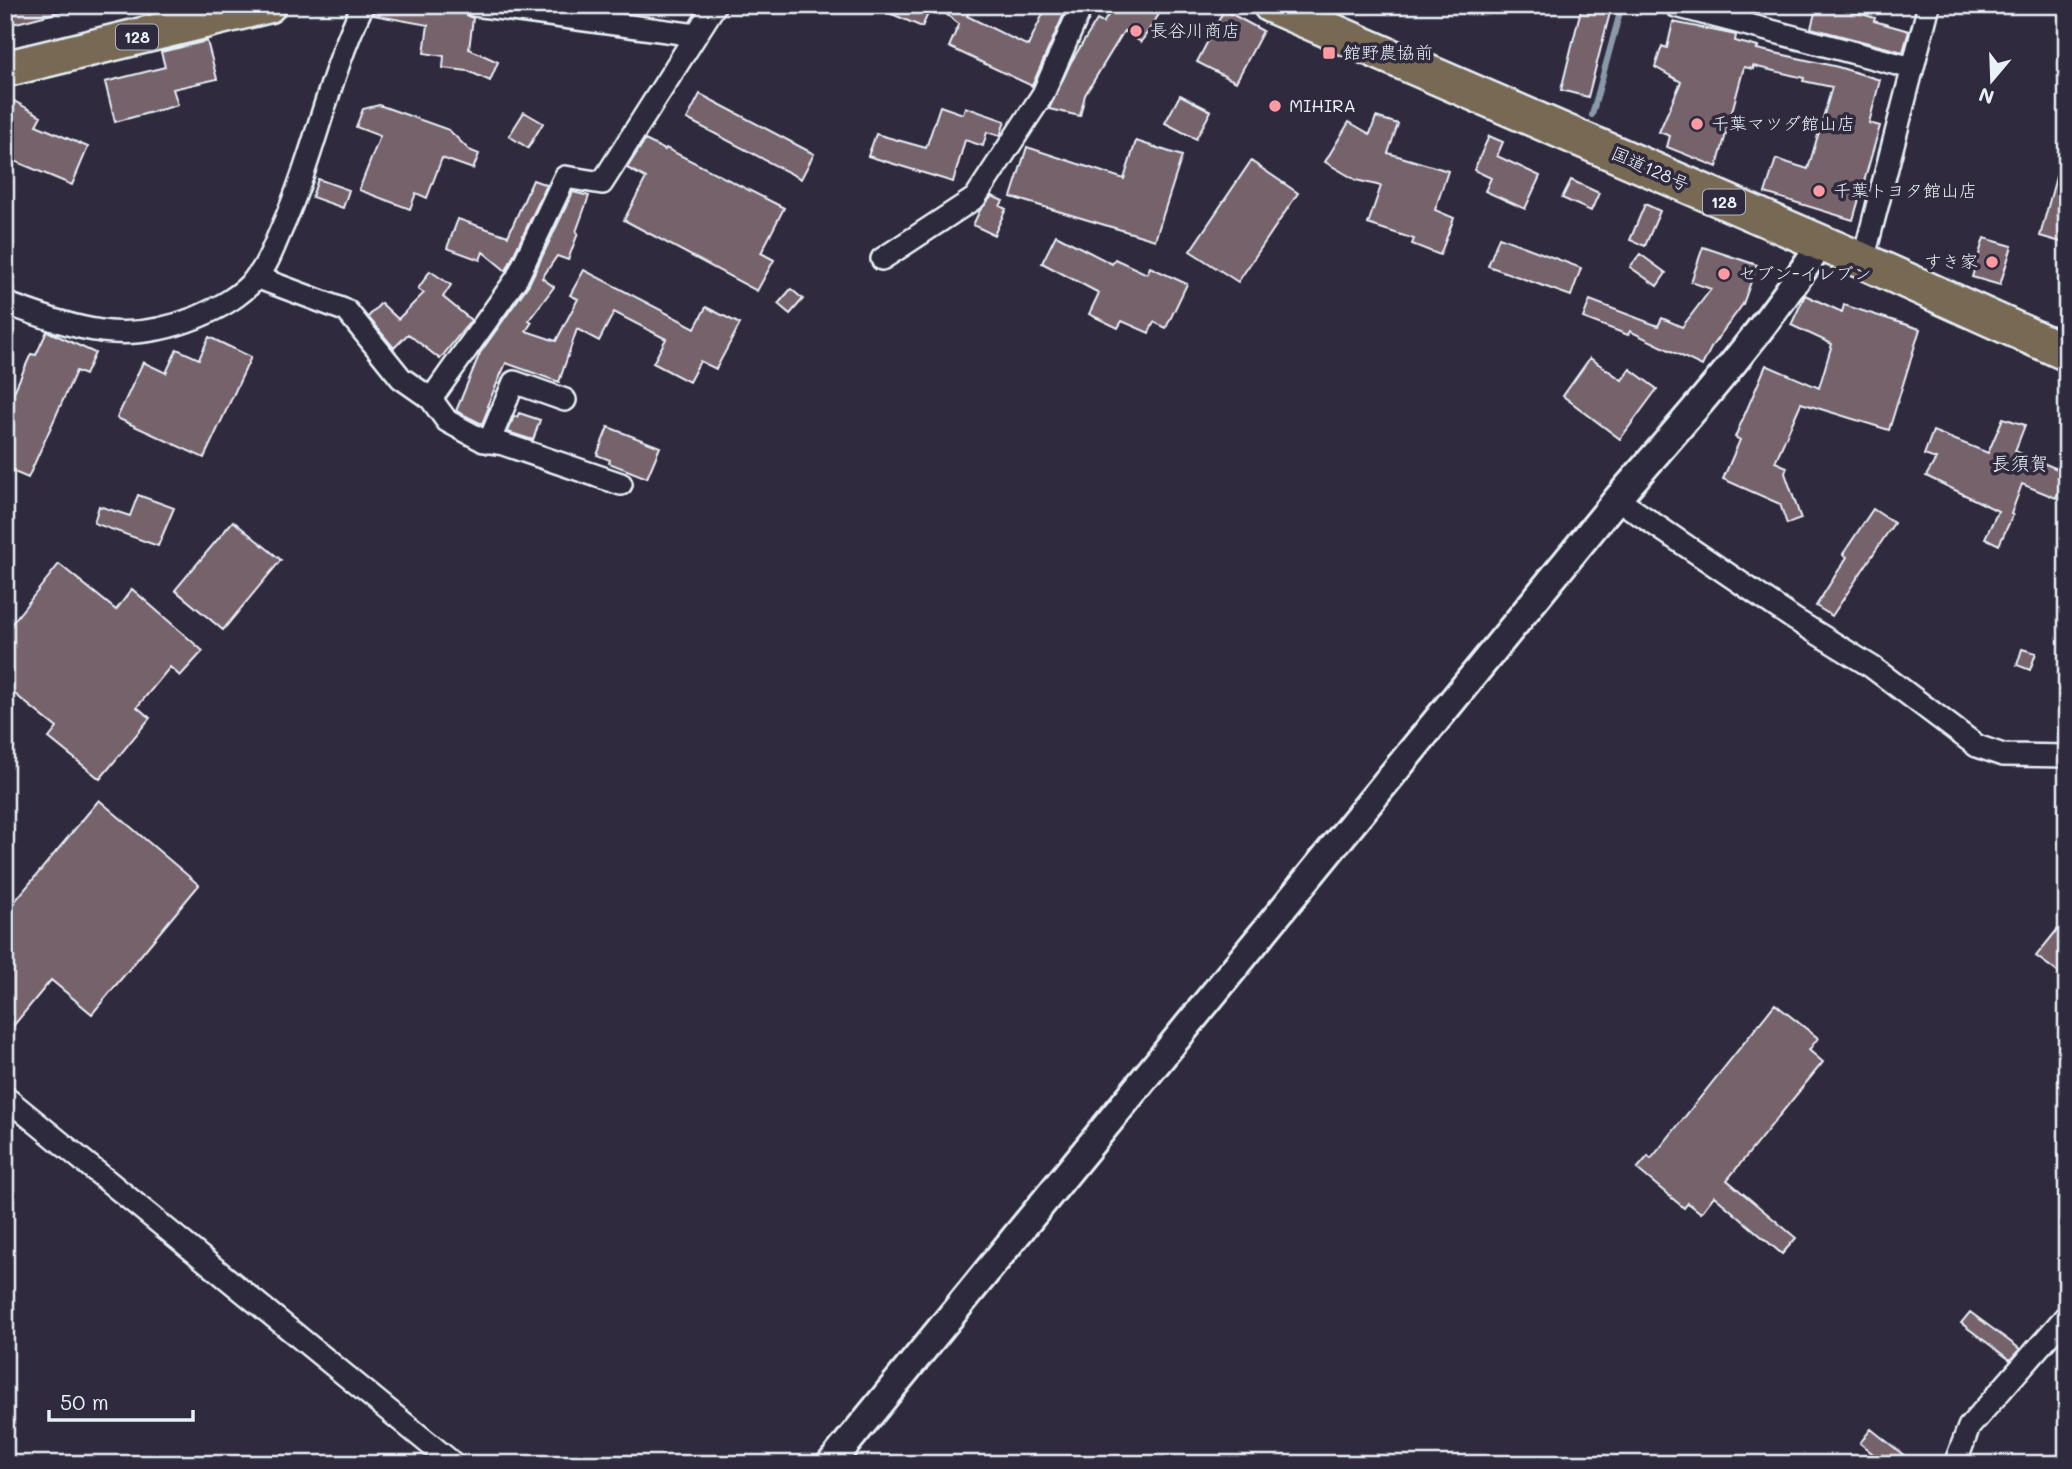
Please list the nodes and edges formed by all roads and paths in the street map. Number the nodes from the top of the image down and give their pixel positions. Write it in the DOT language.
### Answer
graph roads {
  1 [pos="268,5"];
  2 [pos="363,5"];
  3 [pos="474,5"];
  4 [pos="715,5"];
  5 [pos="1082,5"];
  6 [pos="1929,5"];
  7 [pos="1676,6"];
  8 [pos="1291,9"];
  9 [pos="696,35"];
  10 [pos="1912,68"];
  11 [pos="5,69"];
  12 [pos="1821,243"];
  13 [pos="882,258"];
  14 [pos="1863,261"];
  15 [pos="257,277"];
  16 [pos="5,303"];
  17 [pos="2067,353"];
  18 [pos="431,399"];
  19 [pos="565,400"];
  20 [pos="489,442"];
  21 [pos="621,484"];
  22 [pos="1617,499"];
  23 [pos="2067,756"];
  24 [pos="5,1097"];
  25 [pos="2067,1315"];
  26 [pos="454,1464"];
  27 [pos="830,1464"];
  28 [pos="1955,1464"];
  1 -- 11 [label="highway, 128"];
  2 -- 15 [label="street"];
  3 -- 9 [label="street"];
  4 -- 9 [label="street"];
  5 -- 13 [label="street"];
  6 -- 10 [label="street"];
  7 -- 10 [label="street"];
  8 -- 12 [label="highway, 国道128号 / 128"];
  9 -- 18 [label="street"];
  10 -- 14 [label="street"];
  12 -- 14 [label="highway, 国道128号 / 128"];
  12 -- 22 [label="street"];
  14 -- 17 [label="highway, 国道128号 / 128"];
  15 -- 16 [label="street"];
  15 -- 18 [label="street"];
  18 -- 20 [label="street"];
  19 -- 20 [label="street"];
  20 -- 21 [label="street"];
  22 -- 23 [label="street"];
  22 -- 27 [label="street"];
  24 -- 26 [label="street"];
  25 -- 28 [label="street"];
}
